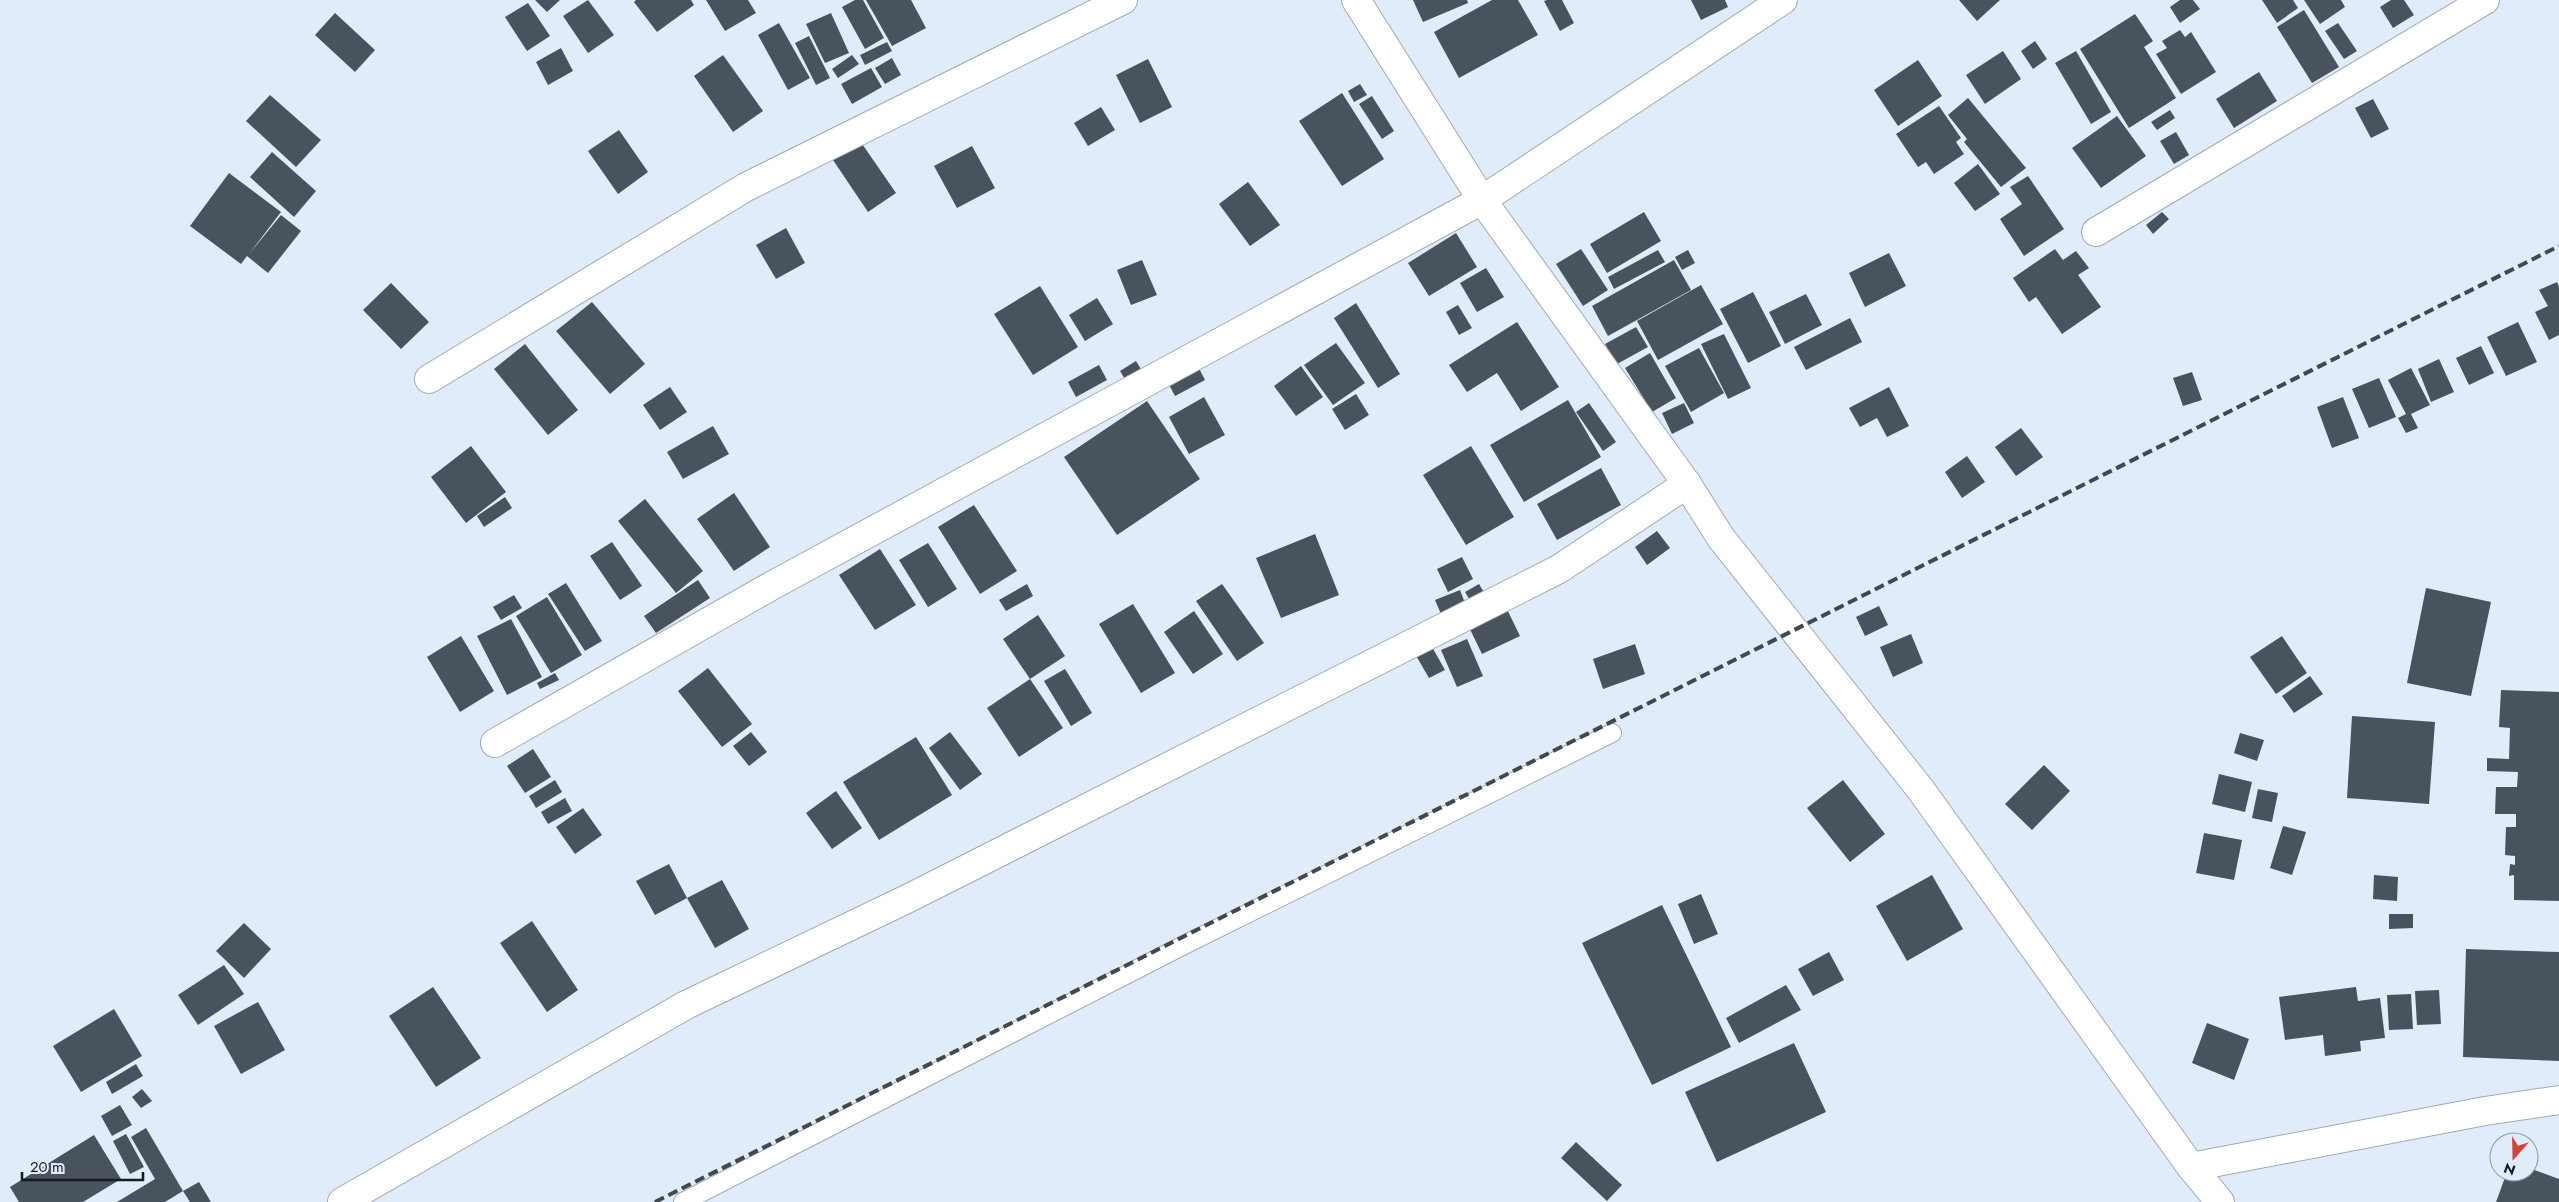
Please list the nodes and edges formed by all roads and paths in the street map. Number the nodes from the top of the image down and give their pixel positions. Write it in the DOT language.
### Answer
graph roads {
  1 [pos="1123,0"];
  2 [pos="1356,0"];
  3 [pos="1783,0"];
  4 [pos="2485,0"];
  5 [pos="1482,200"];
  6 [pos="2096,232"];
  7 [pos="429,379"];
  8 [pos="1687,484"];
  9 [pos="1612,733"];
  10 [pos="495,743"];
  11 [pos="2559,1100"];
  12 [pos="2191,1167"];
  13 [pos="342,1202"];
  14 [pos="683,1202"];
  15 [pos="2220,1202"];
  1 -- 7 [label="street"];
  2 -- 5 [label="street"];
  3 -- 5 [label="street"];
  4 -- 6 [label="street"];
  5 -- 8 [label="street"];
  5 -- 10 [label="street"];
  8 -- 12 [label="street"];
  8 -- 13 [label="street"];
  9 -- 14 [label="lane"];
  11 -- 12 [label="street"];
  12 -- 15 [label="street"];
}
